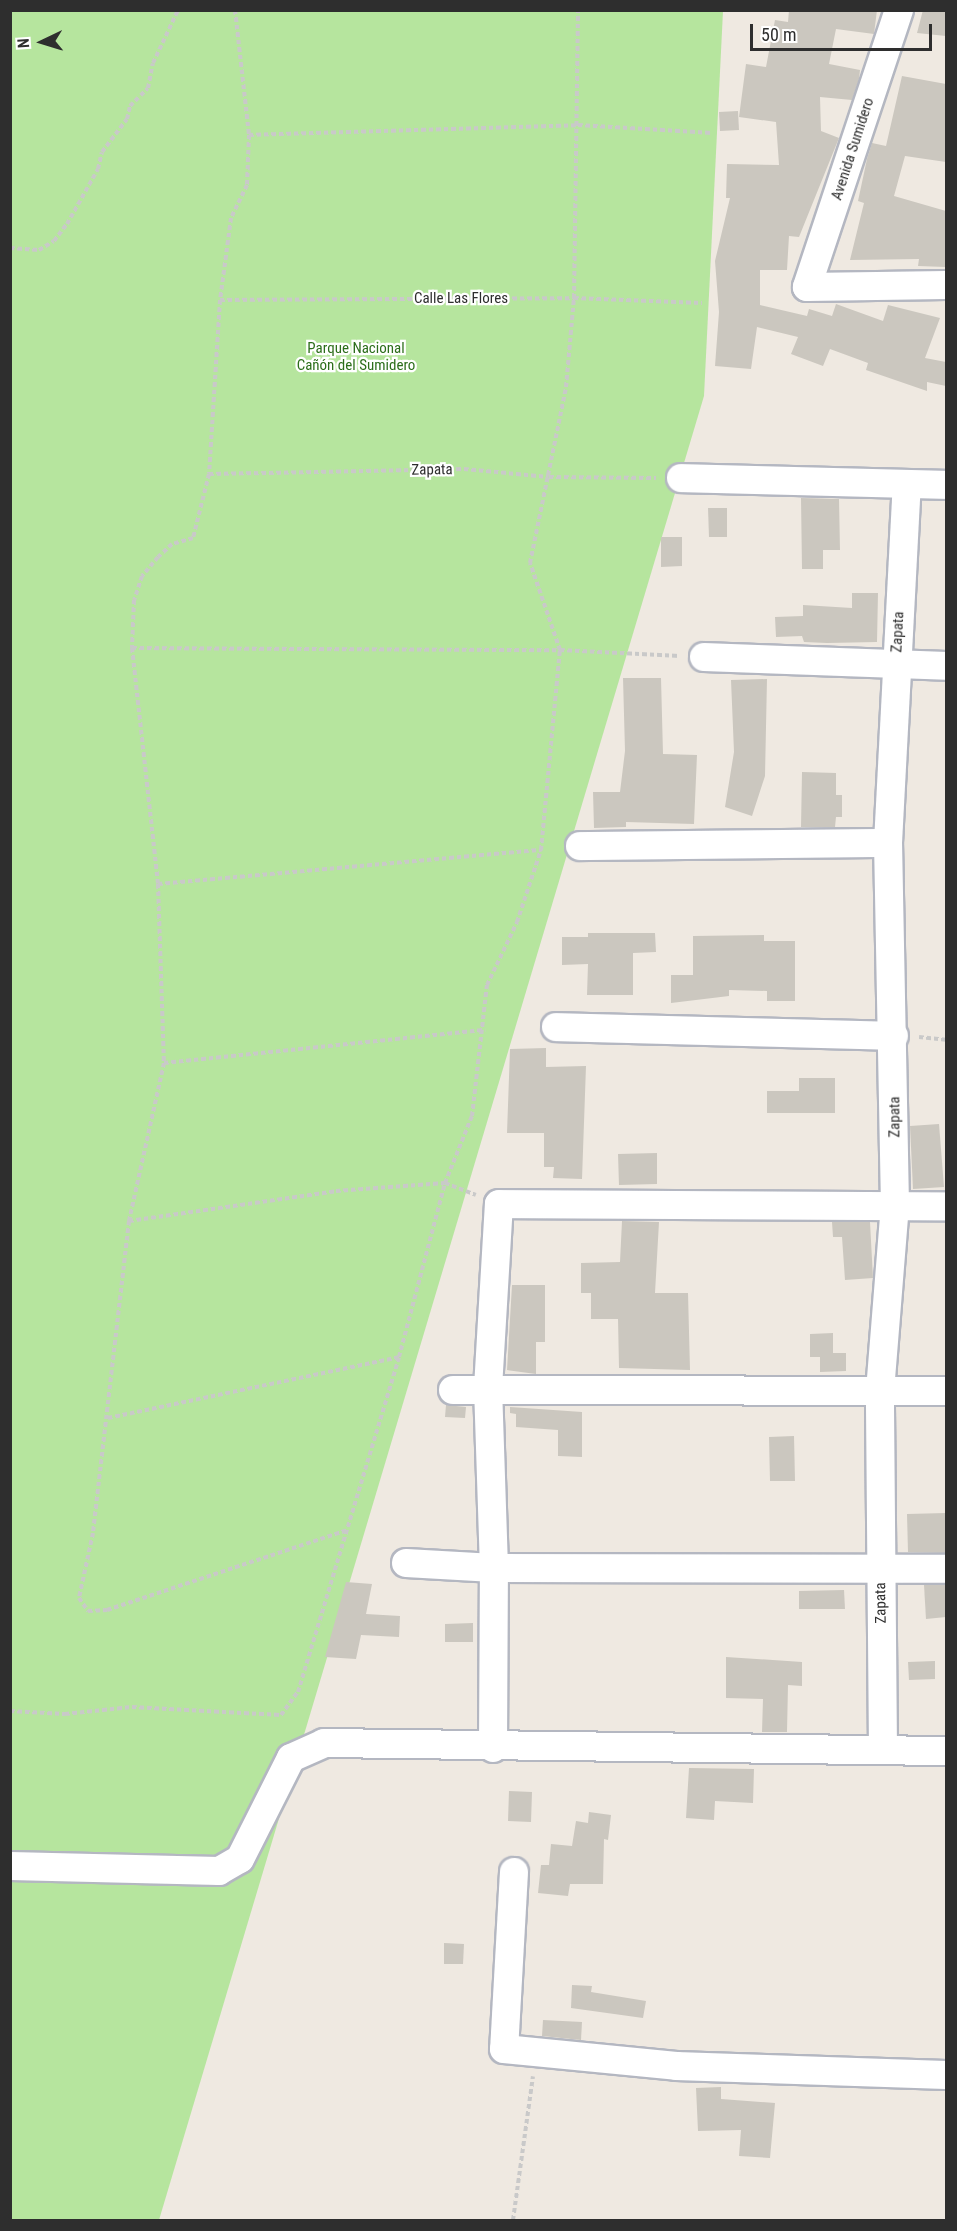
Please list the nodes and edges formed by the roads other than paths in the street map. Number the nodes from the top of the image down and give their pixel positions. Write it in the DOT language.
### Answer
graph roads {
  1 [pos="899,10"];
  2 [pos="946,285"];
  3 [pos="681,478"];
  4 [pos="907,485"];
  5 [pos="946,485"];
  6 [pos="704,657"];
  7 [pos="896,664"];
  8 [pos="946,666"];
  9 [pos="888,843"];
  10 [pos="580,846"];
  11 [pos="556,1027"];
  12 [pos="894,1036"];
  13 [pos="896,1206"];
  14 [pos="946,1206"];
  15 [pos="488,1388"];
  16 [pos="453,1390"];
  17 [pos="946,1390"];
  18 [pos="880,1391"];
  19 [pos="406,1563"];
  20 [pos="494,1568"];
  21 [pos="881,1569"];
  22 [pos="946,1569"];
  23 [pos="493,1748"];
  24 [pos="883,1750"];
  25 [pos="946,1751"];
  26 [pos="10,1866"];
  27 [pos="514,1872"];
  28 [pos="946,2075"];
  1 -- 2 [label="street, Avenida Sumidero"];
  3 -- 4 [label="street"];
  4 -- 5 [label="street"];
  4 -- 7 [label="street, Zapata"];
  6 -- 7 [label="street"];
  7 -- 8 [label="street"];
  7 -- 9 [label="street, Zapata"];
  9 -- 10 [label="street"];
  9 -- 12 [label="street, Zapata"];
  11 -- 12 [label="street"];
  12 -- 13 [label="street, Zapata"];
  13 -- 14 [label="street"];
  13 -- 15 [label="street"];
  13 -- 18 [label="street, Zapata"];
  15 -- 16 [label="street"];
  15 -- 18 [label="street"];
  15 -- 20 [label="street"];
  17 -- 18 [label="street"];
  18 -- 21 [label="street, Zapata"];
  19 -- 20 [label="street"];
  20 -- 21 [label="street"];
  20 -- 23 [label="street"];
  21 -- 22 [label="street"];
  21 -- 24 [label="street, Zapata"];
  23 -- 24 [label="street"];
  23 -- 26 [label="street"];
  24 -- 25 [label="street"];
  27 -- 28 [label="street"];
}
